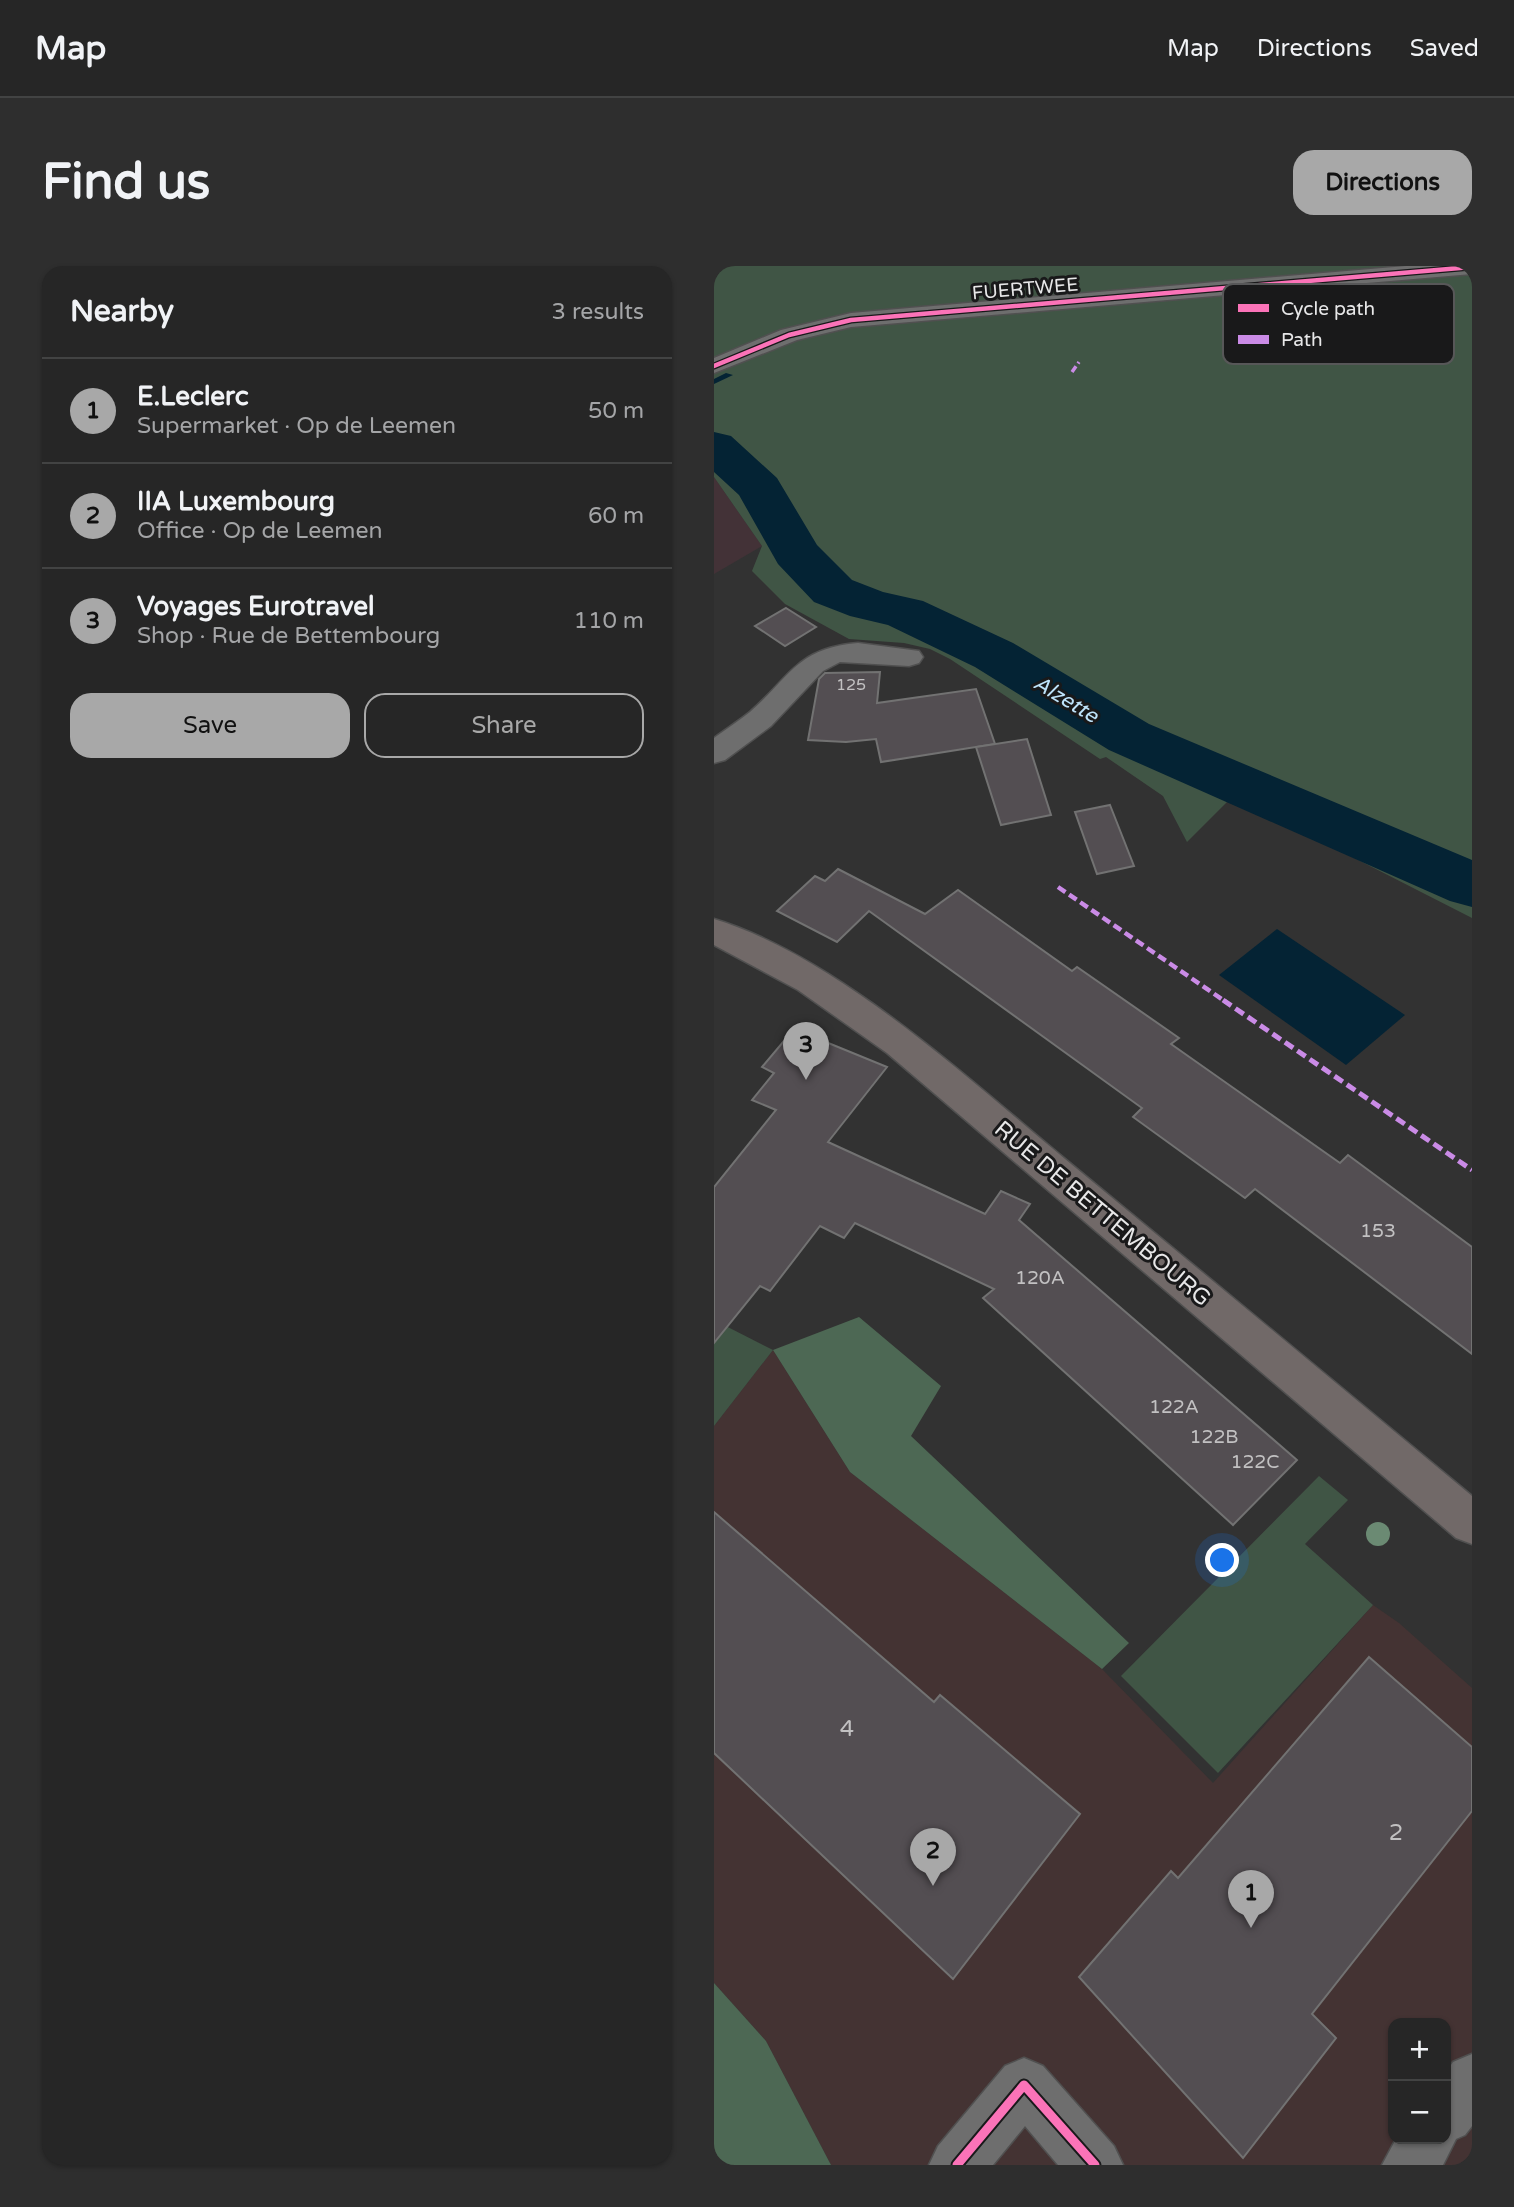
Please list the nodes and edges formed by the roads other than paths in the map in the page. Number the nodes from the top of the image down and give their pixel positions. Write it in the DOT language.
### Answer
graph roads {
  1 [pos="1472,267"];
  2 [pos="1273,284"];
  3 [pos="1223,288"];
  4 [pos="714,366"];
  5 [pos="909,657"];
  6 [pos="714,753"];
  7 [pos="714,931"];
  8 [pos="1472,1523"];
  9 [pos="1472,2081"];
  10 [pos="1451,2109"];
  11 [pos="1425,2144"];
  12 [pos="957,2165"];
  13 [pos="1095,2165"];
  14 [pos="1410,2165"];
  1 -- 2 [label="street, FUERTWEE"];
  3 -- 4 [label="street, FUERTWEE"];
  5 -- 6 [label="street"];
  7 -- 8 [label="main road, RUE DE BETTEMBOURG"];
  9 -- 10 [label="street"];
  11 -- 14 [label="street"];
  12 -- 13 [label="street"];
}
